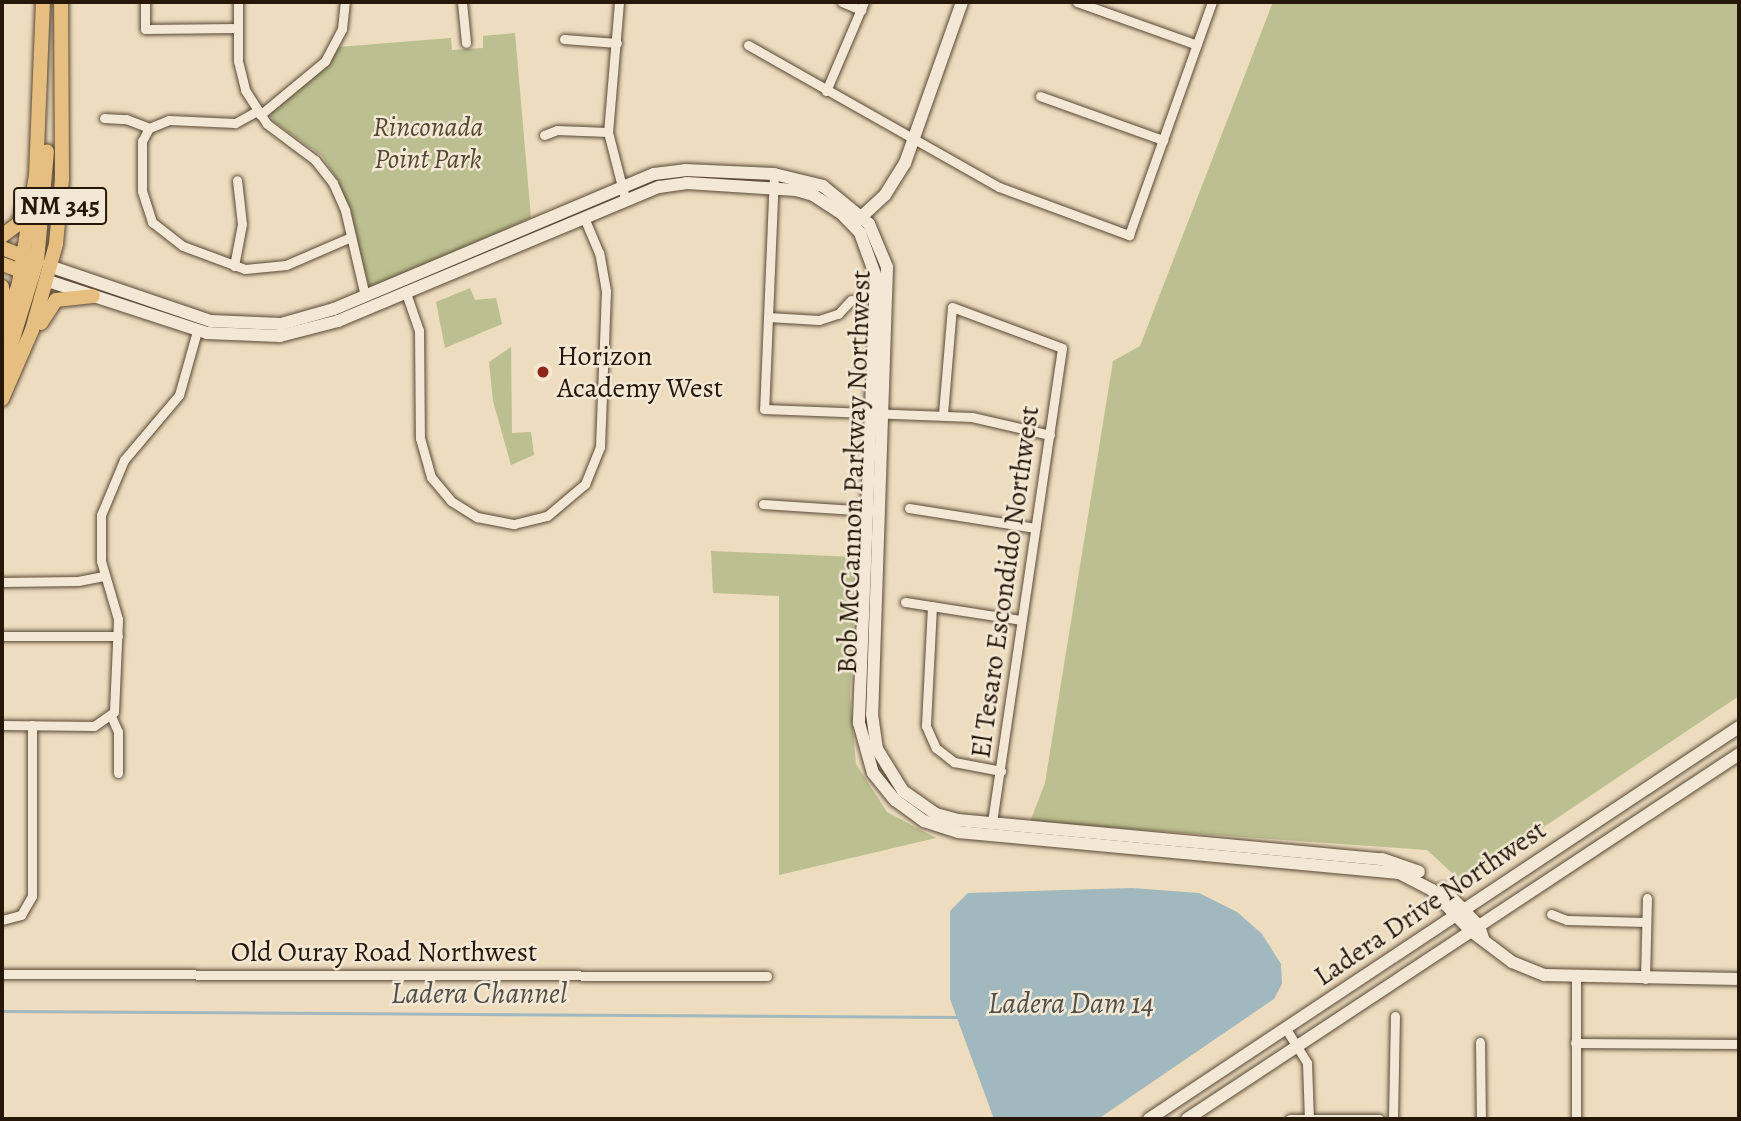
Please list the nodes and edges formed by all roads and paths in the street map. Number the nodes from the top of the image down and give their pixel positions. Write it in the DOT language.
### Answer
graph roads {
  1 [pos="43,2"];
  2 [pos="61,2"];
  3 [pos="145,2"];
  4 [pos="238,2"];
  5 [pos="345,2"];
  6 [pos="462,2"];
  7 [pos="620,2"];
  8 [pos="842,2"];
  9 [pos="962,2"];
  10 [pos="1077,2"];
  11 [pos="1212,2"];
  12 [pos="863,6"];
  13 [pos="238,28"];
  14 [pos="565,39"];
  15 [pos="466,43"];
  16 [pos="617,43"];
  17 [pos="747,45"];
  18 [pos="1197,45"];
  19 [pos="42,83"];
  20 [pos="826,91"];
  21 [pos="1040,96"];
  22 [pos="258,113"];
  23 [pos="104,118"];
  24 [pos="149,128"];
  25 [pos="608,131"];
  26 [pos="544,135"];
  27 [pos="1163,140"];
  28 [pos="914,142"];
  29 [pos="774,174"];
  30 [pos="237,180"];
  31 [pos="774,188"];
  32 [pos="623,192"];
  33 [pos="582,210"];
  34 [pos="858,220"];
  35 [pos="2,236"];
  36 [pos="351,237"];
  37 [pos="2,248"];
  38 [pos="2,264"];
  39 [pos="29,266"];
  40 [pos="234,266"];
  41 [pos="50,274"];
  42 [pos="2,287"];
  43 [pos="403,287"];
  44 [pos="93,296"];
  45 [pos="851,300"];
  46 [pos="367,302"];
  47 [pos="768,317"];
  48 [pos="198,324"];
  49 [pos="4,330"];
  50 [pos="2,373"];
  51 [pos="3,398"];
  52 [pos="879,413"];
  53 [pos="943,414"];
  54 [pos="1050,435"];
  55 [pos="764,504"];
  56 [pos="909,508"];
  57 [pos="867,511"];
  58 [pos="881,512"];
  59 [pos="1035,528"];
  60 [pos="104,576"];
  61 [pos="2,582"];
  62 [pos="905,602"];
  63 [pos="932,606"];
  64 [pos="1020,620"];
  65 [pos="2,636"];
  66 [pos="118,636"];
  67 [pos="111,716"];
  68 [pos="2,725"];
  69 [pos="32,725"];
  70 [pos="1739,727"];
  71 [pos="1739,754"];
  72 [pos="1001,771"];
  73 [pos="118,773"];
  74 [pos="992,823"];
  75 [pos="1647,898"];
  76 [pos="1460,912"];
  77 [pos="1551,914"];
  78 [pos="2,920"];
  79 [pos="1646,922"];
  80 [pos="1478,932"];
  81 [pos="2,974"];
  82 [pos="767,976"];
  83 [pos="1576,978"];
  84 [pos="1645,979"];
  85 [pos="1739,979"];
  86 [pos="1395,1016"];
  87 [pos="1286,1029"];
  88 [pos="1480,1042"];
  89 [pos="1575,1043"];
  90 [pos="1739,1045"];
  91 [pos="1298,1046"];
  92 [pos="1309,1118"];
  93 [pos="1149,1119"];
  94 [pos="1187,1119"];
  95 [pos="1290,1119"];
  96 [pos="1379,1119"];
  97 [pos="1393,1119"];
  98 [pos="1481,1119"];
  99 [pos="1576,1119"];
  1 -- 19 [label="main road, NM 345"];
  2 -- 41 [label="main road, NM 345"];
  3 -- 13 [label="street"];
  4 -- 13 [label="street"];
  5 -- 22 [label="street"];
  6 -- 15 [label="street"];
  7 -- 16 [label="street"];
  8 -- 12 [label="street"];
  9 -- 28 [label="street"];
  10 -- 18 [label="street"];
  11 -- 18 [label="street"];
  12 -- 20 [label="street"];
  13 -- 22 [label="street"];
  14 -- 16 [label="street"];
  16 -- 25 [label="street"];
  17 -- 20 [label="street"];
  18 -- 27 [label="street"];
  19 -- 35 [label="main road"];
  19 -- 39 [label="main road, NM 345"];
  20 -- 28 [label="street"];
  21 -- 27 [label="street"];
  22 -- 24 [label="street"];
  22 -- 36 [label="street"];
  23 -- 24 [label="street"];
  24 -- 40 [label="street"];
  25 -- 26 [label="street"];
  25 -- 32 [label="street"];
  27 -- 28 [label="street"];
  28 -- 34 [label="street"];
  29 -- 31 [label="street"];
  29 -- 32 [label="street, Bob McCannon Parkway Northwest"];
  29 -- 34 [label="street, Bob McCannon Parkway Northwest"];
  30 -- 40 [label="street"];
  31 -- 32 [label="street, Bob McCannon Parkway Northwest"];
  31 -- 34 [label="street, Bob McCannon Parkway Northwest"];
  31 -- 47 [label="street"];
  32 -- 33 [label="street, Bob McCannon Parkway Northwest"];
  33 -- 43 [label="street, Bob McCannon Parkway Northwest"];
  33 -- 43 [label="street"];
  34 -- 52 [label="street, Bob McCannon Parkway Northwest"];
  36 -- 40 [label="street"];
  36 -- 46 [label="street"];
  37 -- 39 [label="main road"];
  38 -- 39 [label="main road"];
  39 -- 41 [label="main road"];
  39 -- 49 [label="main road, NM 345"];
  39 -- 50 [label="main road"];
  41 -- 44 [label="street, Bob McCannon Parkway Northwest"];
  41 -- 48 [label="street, Bob McCannon Parkway Northwest"];
  41 -- 51 [label="main road, NM 345"];
  42 -- 49 [label="main road"];
  43 -- 46 [label="street, Bob McCannon Parkway Northwest"];
  44 -- 48 [label="street, Bob McCannon Parkway Northwest"];
  44 -- 51 [label="main road"];
  45 -- 47 [label="street"];
  46 -- 48 [label="street, Bob McCannon Parkway Northwest"];
  47 -- 52 [label="street"];
  48 -- 60 [label="street"];
  52 -- 53 [label="street"];
  52 -- 57 [label="street, Bob McCannon Parkway Northwest"];
  52 -- 58 [label="street, Bob McCannon Parkway Northwest"];
  53 -- 54 [label="street"];
  53 -- 54 [label="street, El Tesaro Escondido Northwest"];
  54 -- 59 [label="street, El Tesaro Escondido Northwest"];
  55 -- 57 [label="street"];
  56 -- 59 [label="street"];
  57 -- 58 [label="street"];
  57 -- 76 [label="street, Bob McCannon Parkway Northwest"];
  58 -- 74 [label="street, Bob McCannon Parkway Northwest"];
  59 -- 64 [label="street, El Tesaro Escondido Northwest"];
  60 -- 61 [label="street"];
  60 -- 66 [label="street"];
  62 -- 63 [label="street"];
  63 -- 64 [label="street"];
  63 -- 72 [label="street"];
  64 -- 72 [label="street, El Tesaro Escondido Northwest"];
  65 -- 66 [label="street"];
  66 -- 67 [label="street"];
  67 -- 69 [label="street"];
  67 -- 73 [label="street"];
  68 -- 69 [label="street"];
  69 -- 78 [label="street"];
  70 -- 76 [label="street, Ladera Drive Northwest"];
  71 -- 80 [label="street, Ladera Drive Northwest"];
  72 -- 74 [label="street, El Tesaro Escondido Northwest"];
  74 -- 76 [label="street, Bob McCannon Parkway Northwest"];
  75 -- 79 [label="street"];
  76 -- 80 [label="street"];
  76 -- 87 [label="street, Ladera Drive Northwest"];
  77 -- 79 [label="street"];
  79 -- 84 [label="street"];
  80 -- 83 [label="street"];
  80 -- 91 [label="street, Ladera Drive Northwest"];
  81 -- 82 [label="street, Old Ouray Road Northwest"];
  83 -- 84 [label="street"];
  83 -- 89 [label="street"];
  84 -- 85 [label="street"];
  86 -- 97 [label="street"];
  87 -- 91 [label="street"];
  87 -- 93 [label="street, Ladera Drive Northwest"];
  88 -- 98 [label="street"];
  89 -- 90 [label="street"];
  89 -- 99 [label="street"];
  91 -- 92 [label="street"];
  91 -- 94 [label="street, Ladera Drive Northwest"];
  92 -- 95 [label="street"];
  92 -- 96 [label="street"];
}
